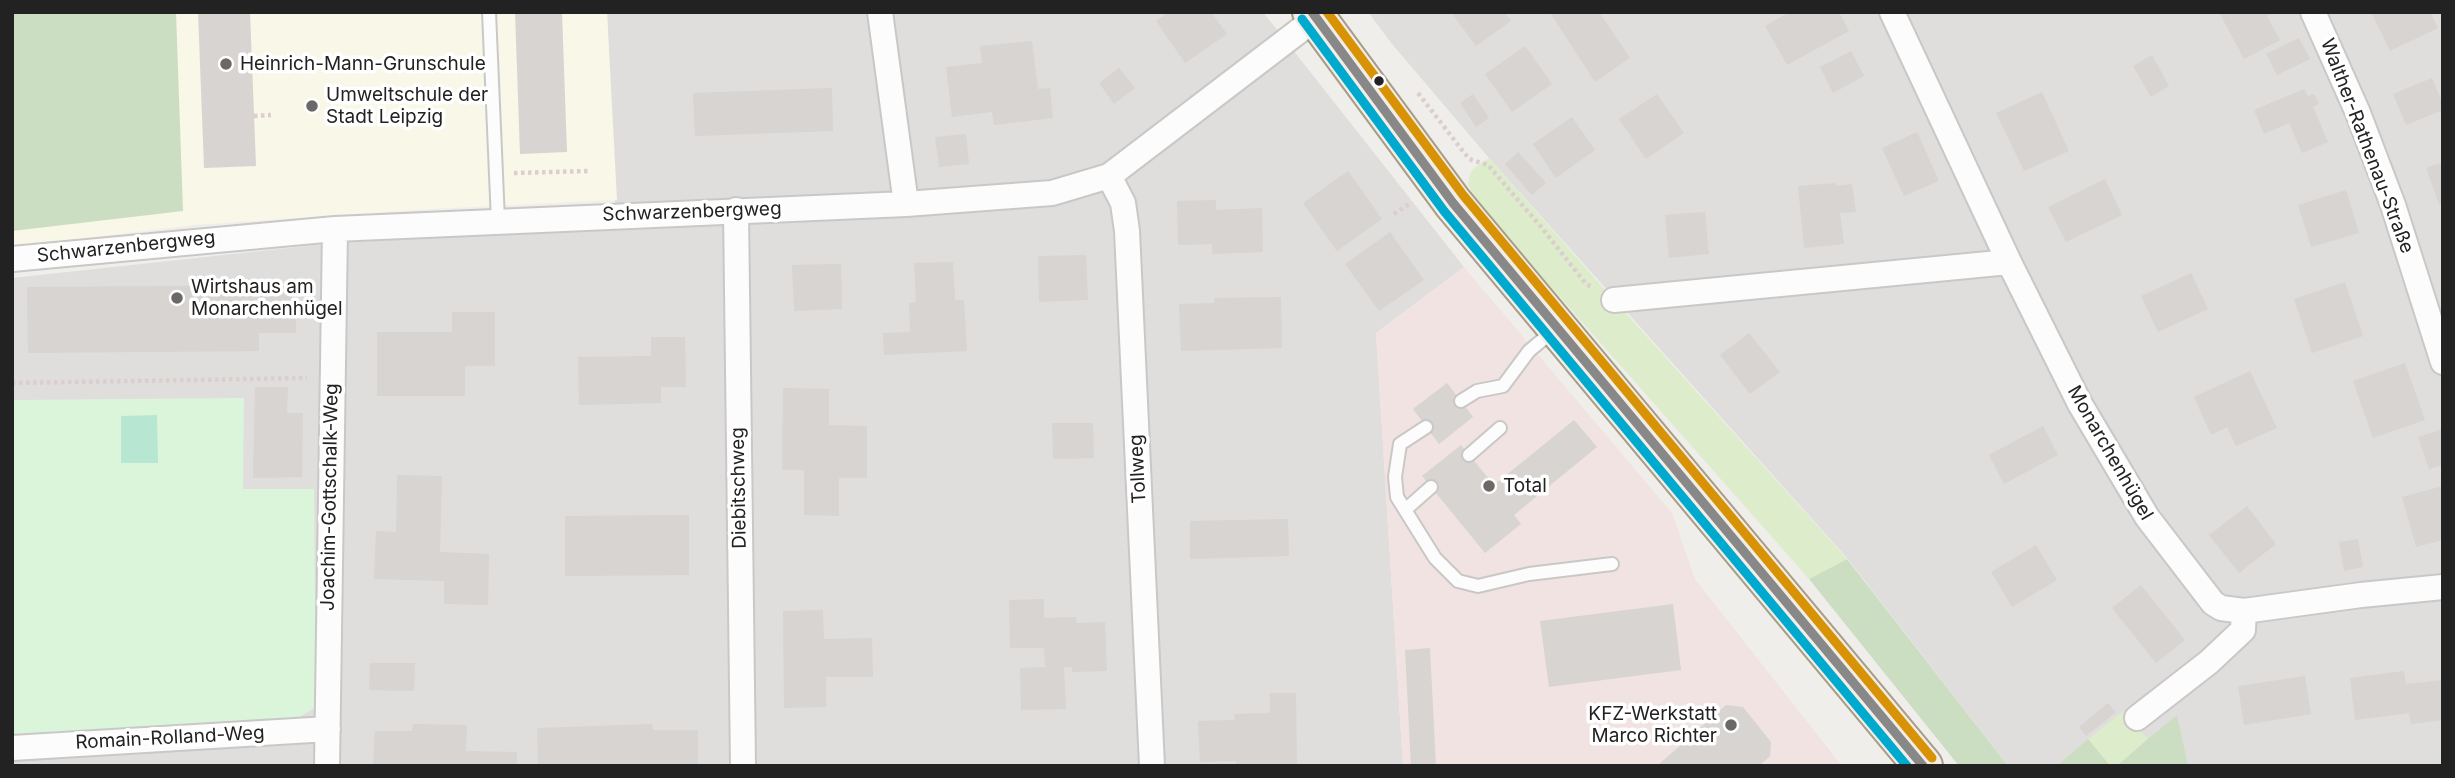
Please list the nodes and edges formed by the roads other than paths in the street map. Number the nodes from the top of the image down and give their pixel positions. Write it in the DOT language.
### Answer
graph roads {
  1 [pos="489,12"];
  2 [pos="880,12"];
  3 [pos="1892,12"];
  4 [pos="2313,12"];
  5 [pos="1314,15"];
  6 [pos="1109,176"];
  7 [pos="906,204"];
  8 [pos="736,210"];
  9 [pos="498,221"];
  10 [pos="335,229"];
  11 [pos="12,259"];
  12 [pos="2009,262"];
  13 [pos="1614,300"];
  14 [pos="1556,328"];
  15 [pos="2443,362"];
  16 [pos="1461,401"];
  17 [pos="1426,427"];
  18 [pos="1500,428"];
  19 [pos="1469,455"];
  20 [pos="1431,487"];
  21 [pos="1405,510"];
  22 [pos="1612,564"];
  23 [pos="2443,587"];
  24 [pos="2244,611"];
  25 [pos="2137,718"];
  26 [pos="328,729"];
  27 [pos="12,748"];
  28 [pos="327,766"];
  29 [pos="743,766"];
  30 [pos="1152,766"];
  31 [pos="1923,766"];
  1 -- 9 [label="lane"];
  2 -- 7 [label="street"];
  3 -- 12 [label="street, Monarchenhügel"];
  4 -- 15 [label="street, Walther-Rathenau-Straße"];
  5 -- 6 [label="street, Schwarzenbergweg"];
  5 -- 14 [label="main road"];
  6 -- 7 [label="street, Schwarzenbergweg"];
  6 -- 30 [label="street, Tollweg"];
  7 -- 8 [label="street, Schwarzenbergweg"];
  8 -- 9 [label="street, Schwarzenbergweg"];
  8 -- 29 [label="street, Diebitschweg"];
  9 -- 10 [label="street, Schwarzenbergweg"];
  10 -- 11 [label="street, Schwarzenbergweg"];
  10 -- 26 [label="street, Joachim-Gottschalk-Weg"];
  12 -- 13 [label="street"];
  12 -- 24 [label="street, Monarchenhügel"];
  14 -- 16 [label="lane"];
  14 -- 31 [label="main road"];
  17 -- 21 [label="lane"];
  18 -- 19 [label="lane"];
  20 -- 21 [label="lane"];
  21 -- 22 [label="lane"];
  23 -- 24 [label="street"];
  24 -- 25 [label="street"];
  26 -- 27 [label="street, Romain-Rolland-Weg"];
  26 -- 28 [label="street, Joachim-Gottschalk-Weg"];
}
